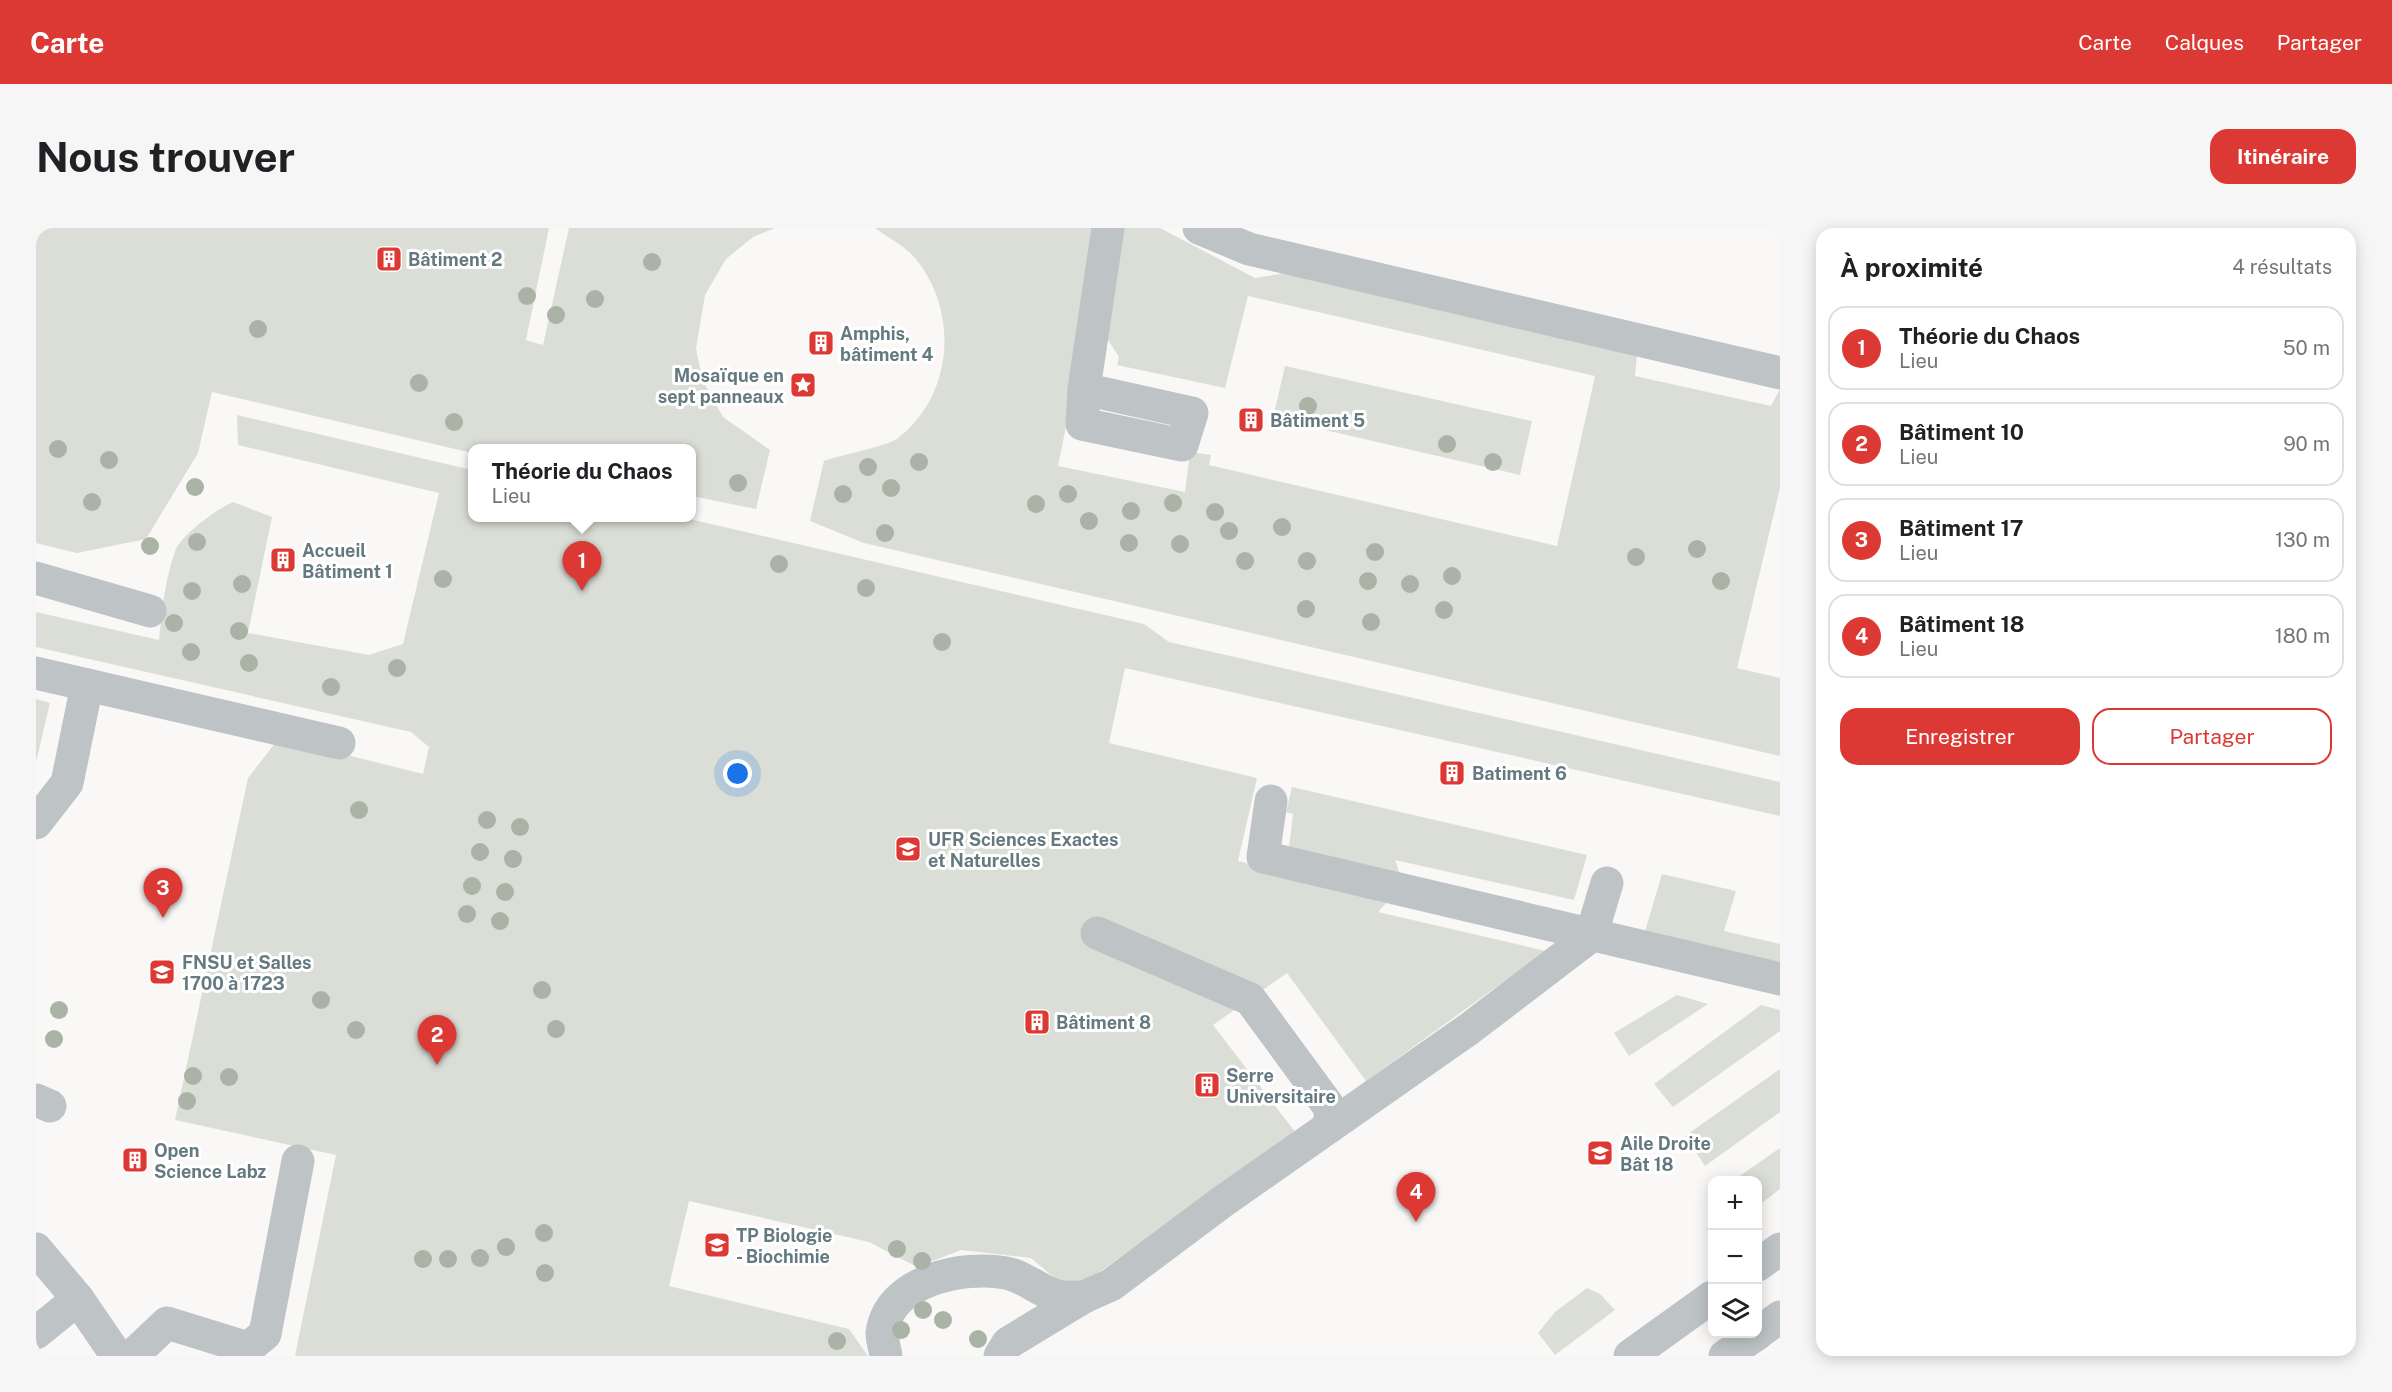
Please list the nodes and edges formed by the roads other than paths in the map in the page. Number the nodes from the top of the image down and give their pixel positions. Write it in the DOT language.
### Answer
graph roads {
  1 [pos="1108,228"];
  2 [pos="1199,228"];
  3 [pos="1780,373"];
  4 [pos="1084,389"];
  5 [pos="36,578"];
  6 [pos="150,611"];
  7 [pos="36,673"];
  8 [pos="87,685"];
  9 [pos="339,743"];
  10 [pos="1271,801"];
  11 [pos="36,823"];
  12 [pos="1607,883"];
  13 [pos="1096,933"];
  14 [pos="1591,936"];
  15 [pos="1780,979"];
  16 [pos="1330,1126"];
  17 [pos="298,1161"];
  18 [pos="36,1249"];
  19 [pos="1780,1249"];
  20 [pos="1762,1262"];
  21 [pos="1084,1297"];
  22 [pos="78,1299"];
  23 [pos="1708,1301"];
  24 [pos="1780,1317"];
  25 [pos="1762,1330"];
  26 [pos="36,1333"];
  27 [pos="1750,1338"];
  28 [pos="248,1352"];
  29 [pos="117,1356"];
  30 [pos="132,1356"];
  31 [pos="886,1356"];
  32 [pos="1000,1356"];
  33 [pos="1630,1356"];
  34 [pos="1725,1356"];
  1 -- 4 [label="street"];
  2 -- 3 [label="street"];
  5 -- 6 [label="street"];
  7 -- 8 [label="street"];
  8 -- 9 [label="street"];
  8 -- 11 [label="street"];
  10 -- 14 [label="street"];
  12 -- 14 [label="street"];
  13 -- 16 [label="street"];
  14 -- 15 [label="street"];
  14 -- 16 [label="street"];
  16 -- 21 [label="street"];
  17 -- 28 [label="street"];
  18 -- 22 [label="street"];
  19 -- 20 [label="street"];
  21 -- 31 [label="street"];
  21 -- 32 [label="street"];
  22 -- 26 [label="street"];
  22 -- 29 [label="street"];
  23 -- 33 [label="street"];
  24 -- 25 [label="street"];
  27 -- 34 [label="street"];
  28 -- 30 [label="street"];
}
